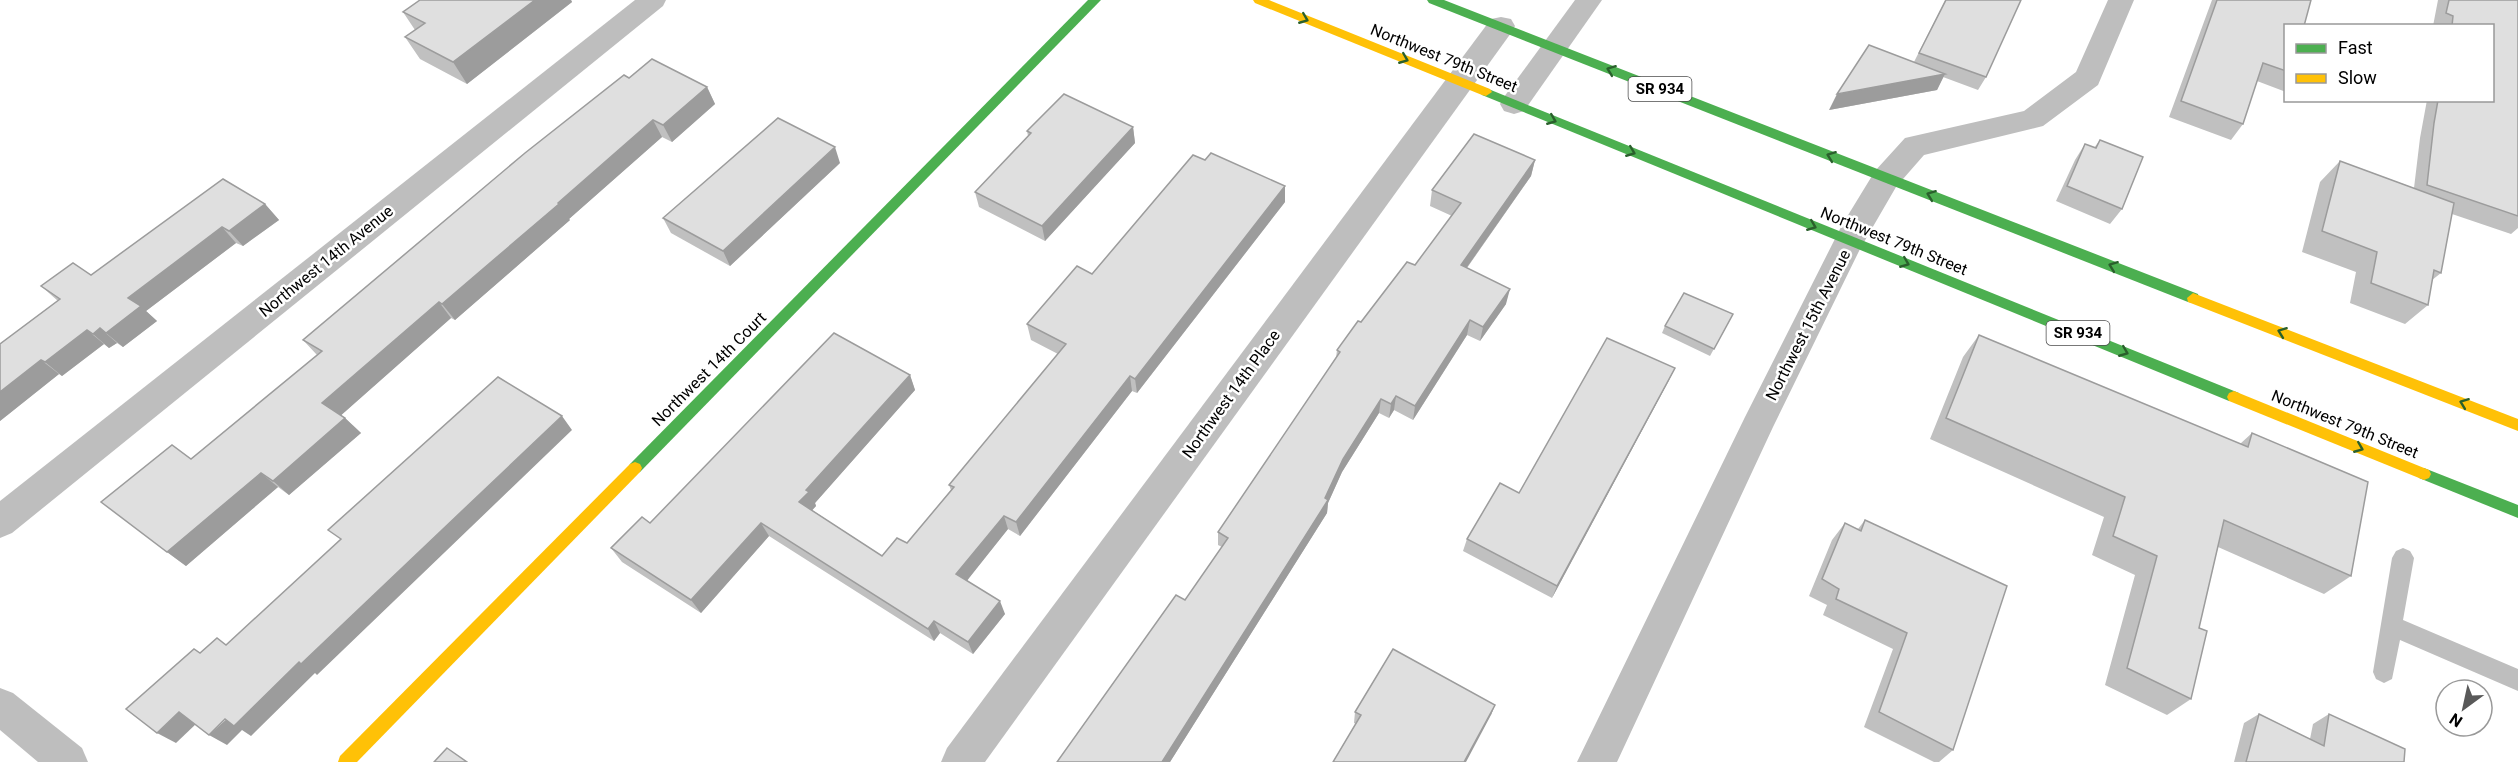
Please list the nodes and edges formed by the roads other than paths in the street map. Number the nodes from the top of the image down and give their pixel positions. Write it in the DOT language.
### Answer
graph roads {
  1 [pos="653,0"];
  2 [pos="1095,0"];
  3 [pos="1259,0"];
  4 [pos="1433,0"];
  5 [pos="1589,0"];
  6 [pos="2121,0"];
  7 [pos="1501,26"];
  8 [pos="1554,48"];
  9 [pos="1460,82"];
  10 [pos="1514,104"];
  11 [pos="1886,177"];
  12 [pos="1850,241"];
  13 [pos="2518,425"];
  14 [pos="2518,512"];
  15 [pos="0,522"];
  16 [pos="2403,558"];
  17 [pos="2392,626"];
  18 [pos="2384,672"];
  19 [pos="2518,680"];
  20 [pos="0,706"];
  21 [pos="68,762"];
  22 [pos="346,762"];
  23 [pos="961,762"];
  24 [pos="1597,762"];
  1 -- 15 [label="street, Northwest 14th Avenue"];
  2 -- 22 [label="main road, Northwest 14th Court"];
  3 -- 9 [label="main road, Northwest 79th Street / SR 934, one-way"];
  4 -- 7 [label="main road, SR 934"];
  5 -- 8 [label="street"];
  6 -- 11 [label="street, Northwest 15th Avenue"];
  7 -- 8 [label="main road, SR 934"];
  7 -- 9 [label="street, Northwest 14th Place"];
  8 -- 10 [label="street"];
  11 -- 8 [label="main road, SR 934, one-way"];
  9 -- 10 [label="main road, Northwest 79th Street / SR 934"];
  9 -- 23 [label="street, Northwest 14th Place"];
  10 -- 12 [label="main road, Northwest 79th Street / SR 934, one-way"];
  11 -- 12 [label="street, Northwest 15th Avenue"];
  13 -- 11 [label="main road, SR 934, one-way"];
  12 -- 14 [label="main road, Northwest 79th Street / SR 934, one-way"];
  12 -- 24 [label="street, Northwest 15th Avenue"];
  16 -- 17 [label="lane"];
  17 -- 18 [label="lane"];
  17 -- 19 [label="lane"];
  20 -- 21 [label="street"];
}
